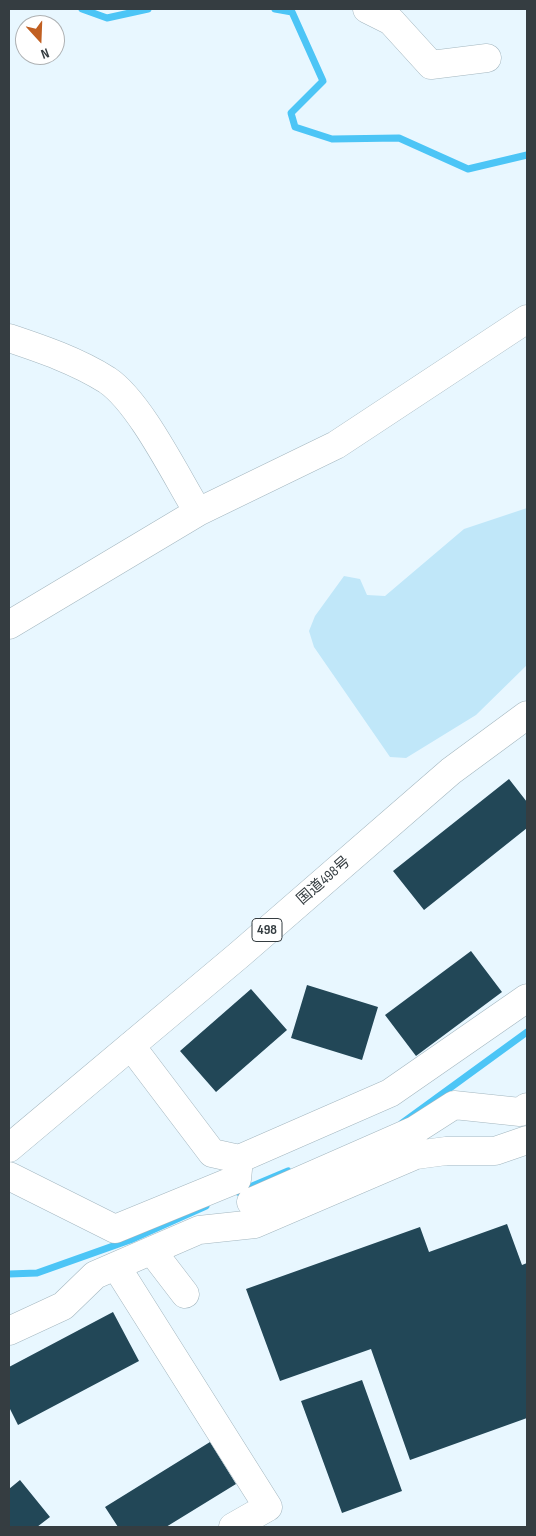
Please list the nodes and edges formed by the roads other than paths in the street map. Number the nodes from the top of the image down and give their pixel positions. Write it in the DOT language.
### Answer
graph roads {
  1 [pos="367,9"];
  2 [pos="487,58"];
  3 [pos="527,319"];
  4 [pos="9,338"];
  5 [pos="198,512"];
  6 [pos="9,625"];
  7 [pos="527,715"];
  8 [pos="527,998"];
  9 [pos="131,1046"];
  10 [pos="527,1107"];
  11 [pos="527,1140"];
  12 [pos="9,1148"];
  13 [pos="238,1169"];
  14 [pos="9,1176"];
  15 [pos="256,1212"];
  16 [pos="152,1251"];
  17 [pos="116,1266"];
  18 [pos="185,1294"];
  19 [pos="9,1331"];
  20 [pos="233,1527"];
  1 -- 2 [label="main road"];
  3 -- 5 [label="main road"];
  4 -- 5 [label="main road"];
  5 -- 6 [label="main road"];
  7 -- 9 [label="main road, 国道498号 / 498"];
  8 -- 13 [label="main road"];
  9 -- 12 [label="main road, 国道498号 / 498"];
  9 -- 13 [label="main road"];
  10 -- 15 [label="main road"];
  11 -- 15 [label="main road"];
  13 -- 14 [label="main road"];
  13 -- 15 [label="main road"];
  15 -- 16 [label="main road"];
  16 -- 17 [label="main road"];
  16 -- 18 [label="main road"];
  17 -- 19 [label="main road"];
  17 -- 20 [label="main road"];
}
